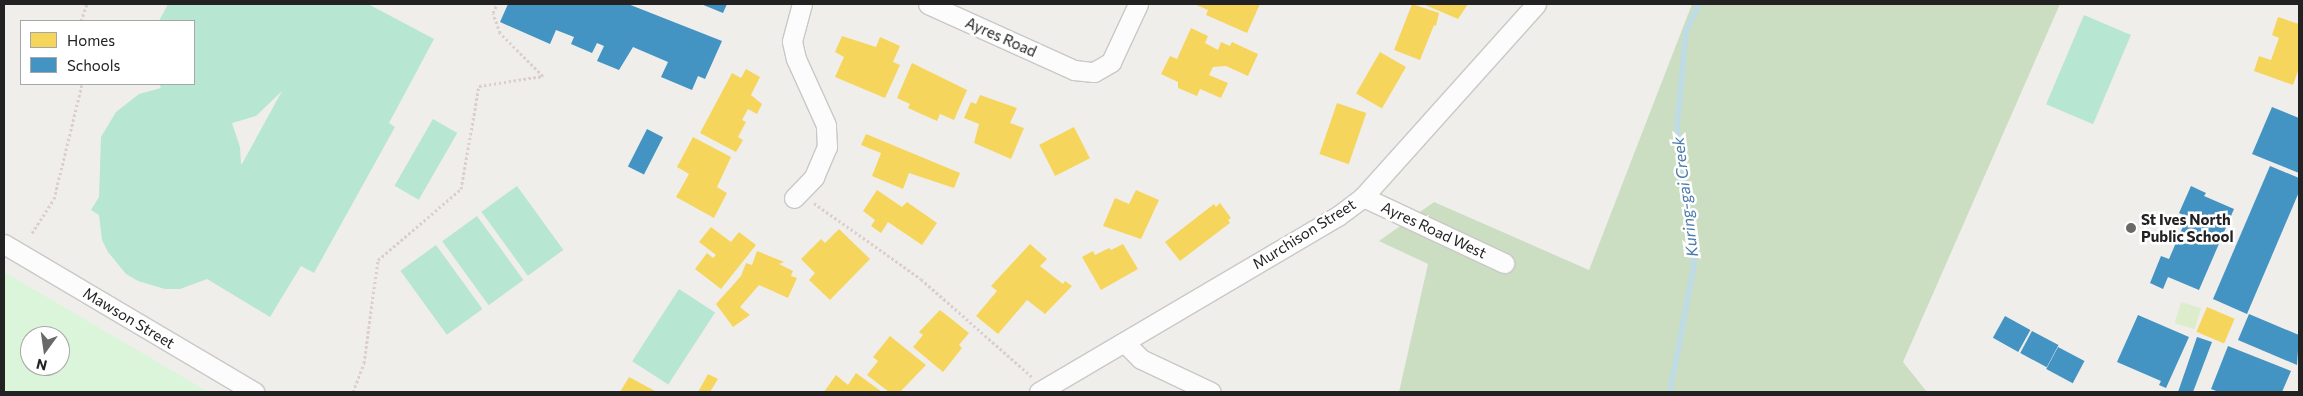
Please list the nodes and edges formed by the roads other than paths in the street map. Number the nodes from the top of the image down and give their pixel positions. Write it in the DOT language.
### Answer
graph roads {
  1 [pos="802,4"];
  2 [pos="928,4"];
  3 [pos="1138,4"];
  4 [pos="1536,4"];
  5 [pos="965,11"];
  6 [pos="1363,197"];
  7 [pos="794,198"];
  8 [pos="4,244"];
  9 [pos="1504,263"];
  10 [pos="1124,342"];
  11 [pos="246,390"];
  12 [pos="1042,390"];
  13 [pos="1211,392"];
  1 -- 7 [label="street"];
  2 -- 5 [label="street, Ayres Road"];
  3 -- 5 [label="street, Ayres Road"];
  4 -- 6 [label="street, Murchison Street"];
  6 -- 9 [label="street, Ayres Road West"];
  6 -- 10 [label="street, Murchison Street"];
  8 -- 11 [label="street, Mawson Street"];
  10 -- 12 [label="street"];
  10 -- 13 [label="street"];
}
